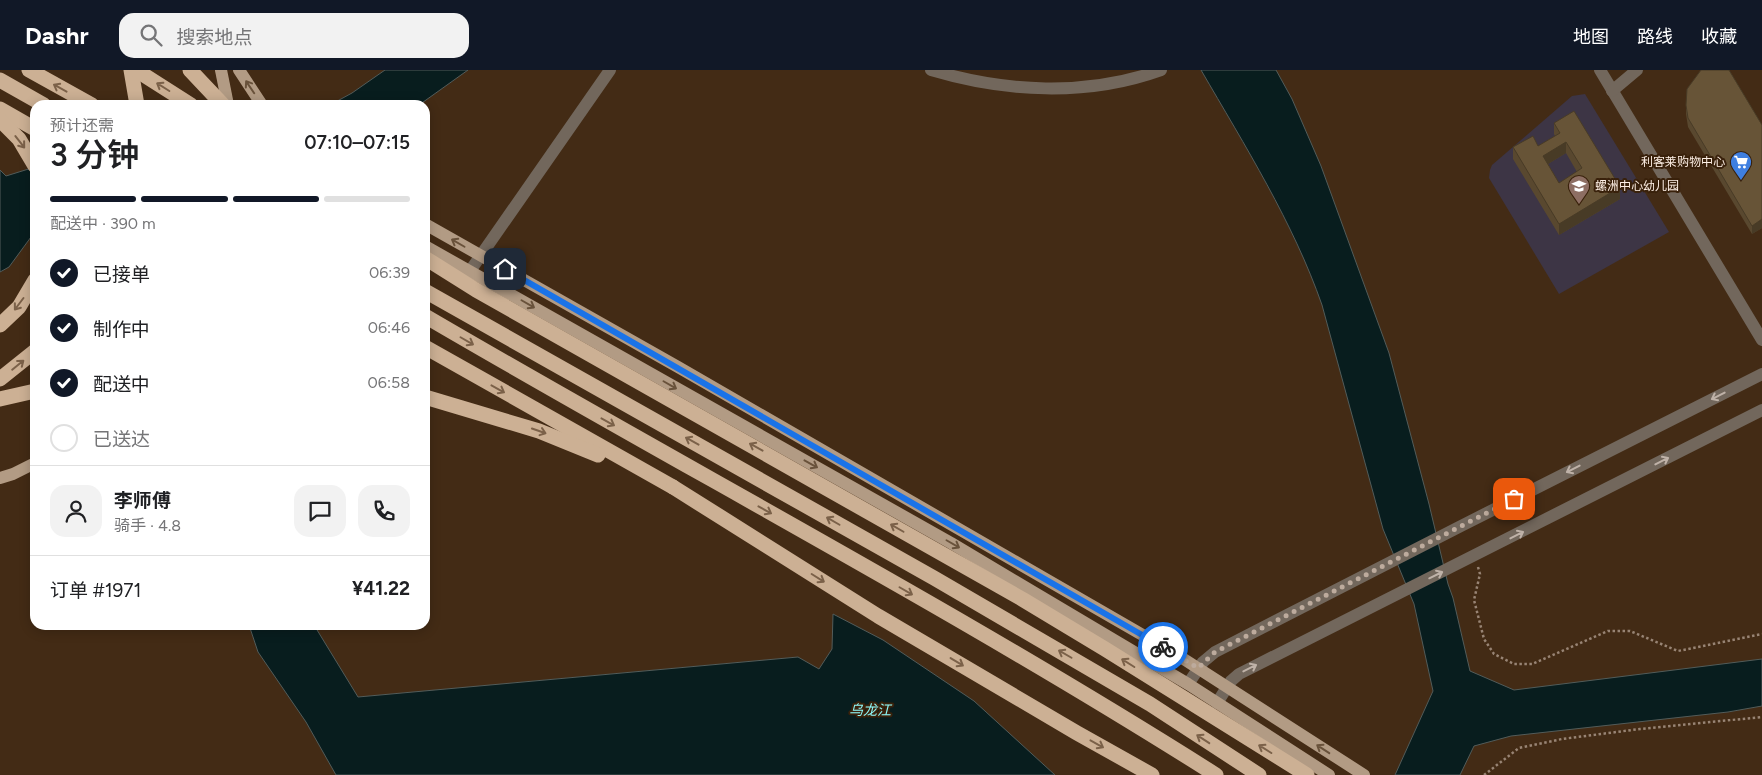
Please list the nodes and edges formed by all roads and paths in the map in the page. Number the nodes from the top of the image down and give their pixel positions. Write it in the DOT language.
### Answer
graph roads {
  1 [pos="29,70"];
  2 [pos="131,70"];
  3 [pos="136,70"];
  4 [pos="190,70"];
  5 [pos="221,70"];
  6 [pos="239,70"];
  7 [pos="610,70"];
  8 [pos="931,70"];
  9 [pos="1161,70"];
  10 [pos="1600,70"];
  11 [pos="1637,70"];
  12 [pos="0,80"];
  13 [pos="1612,91"];
  14 [pos="35,100"];
  15 [pos="83,100"];
  16 [pos="135,100"];
  17 [pos="183,100"];
  18 [pos="218,100"];
  19 [pos="227,100"];
  20 [pos="259,100"];
  21 [pos="0,109"];
  22 [pos="0,120"];
  23 [pos="30,126"];
  24 [pos="30,158"];
  25 [pos="430,227"];
  26 [pos="430,249"];
  27 [pos="480,256"];
  28 [pos="430,261"];
  29 [pos="470,271"];
  30 [pos="30,288"];
  31 [pos="430,294"];
  32 [pos="430,319"];
  33 [pos="0,325"];
  34 [pos="1762,340"];
  35 [pos="430,350"];
  36 [pos="30,355"];
  37 [pos="1762,374"];
  38 [pos="0,379"];
  39 [pos="30,392"];
  40 [pos="430,398"];
  41 [pos="0,399"];
  42 [pos="1762,410"];
  43 [pos="30,464"];
  44 [pos="4,475"];
  45 [pos="673,487"];
  46 [pos="1473,557"];
  47 [pos="1762,634"];
  48 [pos="1198,668"];
  49 [pos="1188,684"];
  50 [pos="1227,687"];
  51 [pos="1217,703"];
  52 [pos="1762,717"];
  53 [pos="1152,775"];
  54 [pos="1216,775"];
  55 [pos="1259,775"];
  56 [pos="1307,775"];
  57 [pos="1329,775"];
  58 [pos="1364,775"];
  59 [pos="1484,775"];
  15 -- 1 [label="highway, one-way"];
  2 -- 16 [label="highway"];
  17 -- 3 [label="highway, one-way"];
  4 -- 18 [label="highway"];
  5 -- 19 [label="main road"];
  20 -- 6 [label="main road, one-way"];
  7 -- 27 [label="street"];
  8 -- 9 [label="street"];
  10 -- 13 [label="street"];
  11 -- 13 [label="street"];
  12 -- 14 [label="highway"];
  13 -- 34 [label="street"];
  21 -- 23 [label="highway"];
  22 -- 24 [label="highway, one-way"];
  27 -- 25 [label="main road, one-way"];
  26 -- 29 [label="main road"];
  27 -- 29 [label="street"];
  27 -- 48 [label="main road"];
  56 -- 28 [label="highway, one-way, bridge"];
  29 -- 49 [label="main road, one-way"];
  30 -- 33 [label="highway, one-way"];
  55 -- 31 [label="highway, one-way, bridge"];
  32 -- 54 [label="highway, one-way, bridge"];
  35 -- 45 [label="highway, one-way"];
  38 -- 36 [label="highway, one-way"];
  37 -- 48 [label="street, one-way"];
  39 -- 41 [label="highway"];
  40 -- 45 [label="highway, one-way"];
  46 -- 42 [label="street, one-way"];
  43 -- 44 [label="main road"];
  45 -- 53 [label="highway, one-way, bridge"];
  46 -- 47 [label="path"];
  50 -- 46 [label="street, one-way"];
  48 -- 49 [label="street"];
  48 -- 50 [label="main road"];
  49 -- 51 [label="main road"];
  50 -- 51 [label="street"];
  58 -- 50 [label="main road, one-way"];
  51 -- 57 [label="main road"];
  52 -- 59 [label="path"];
}
